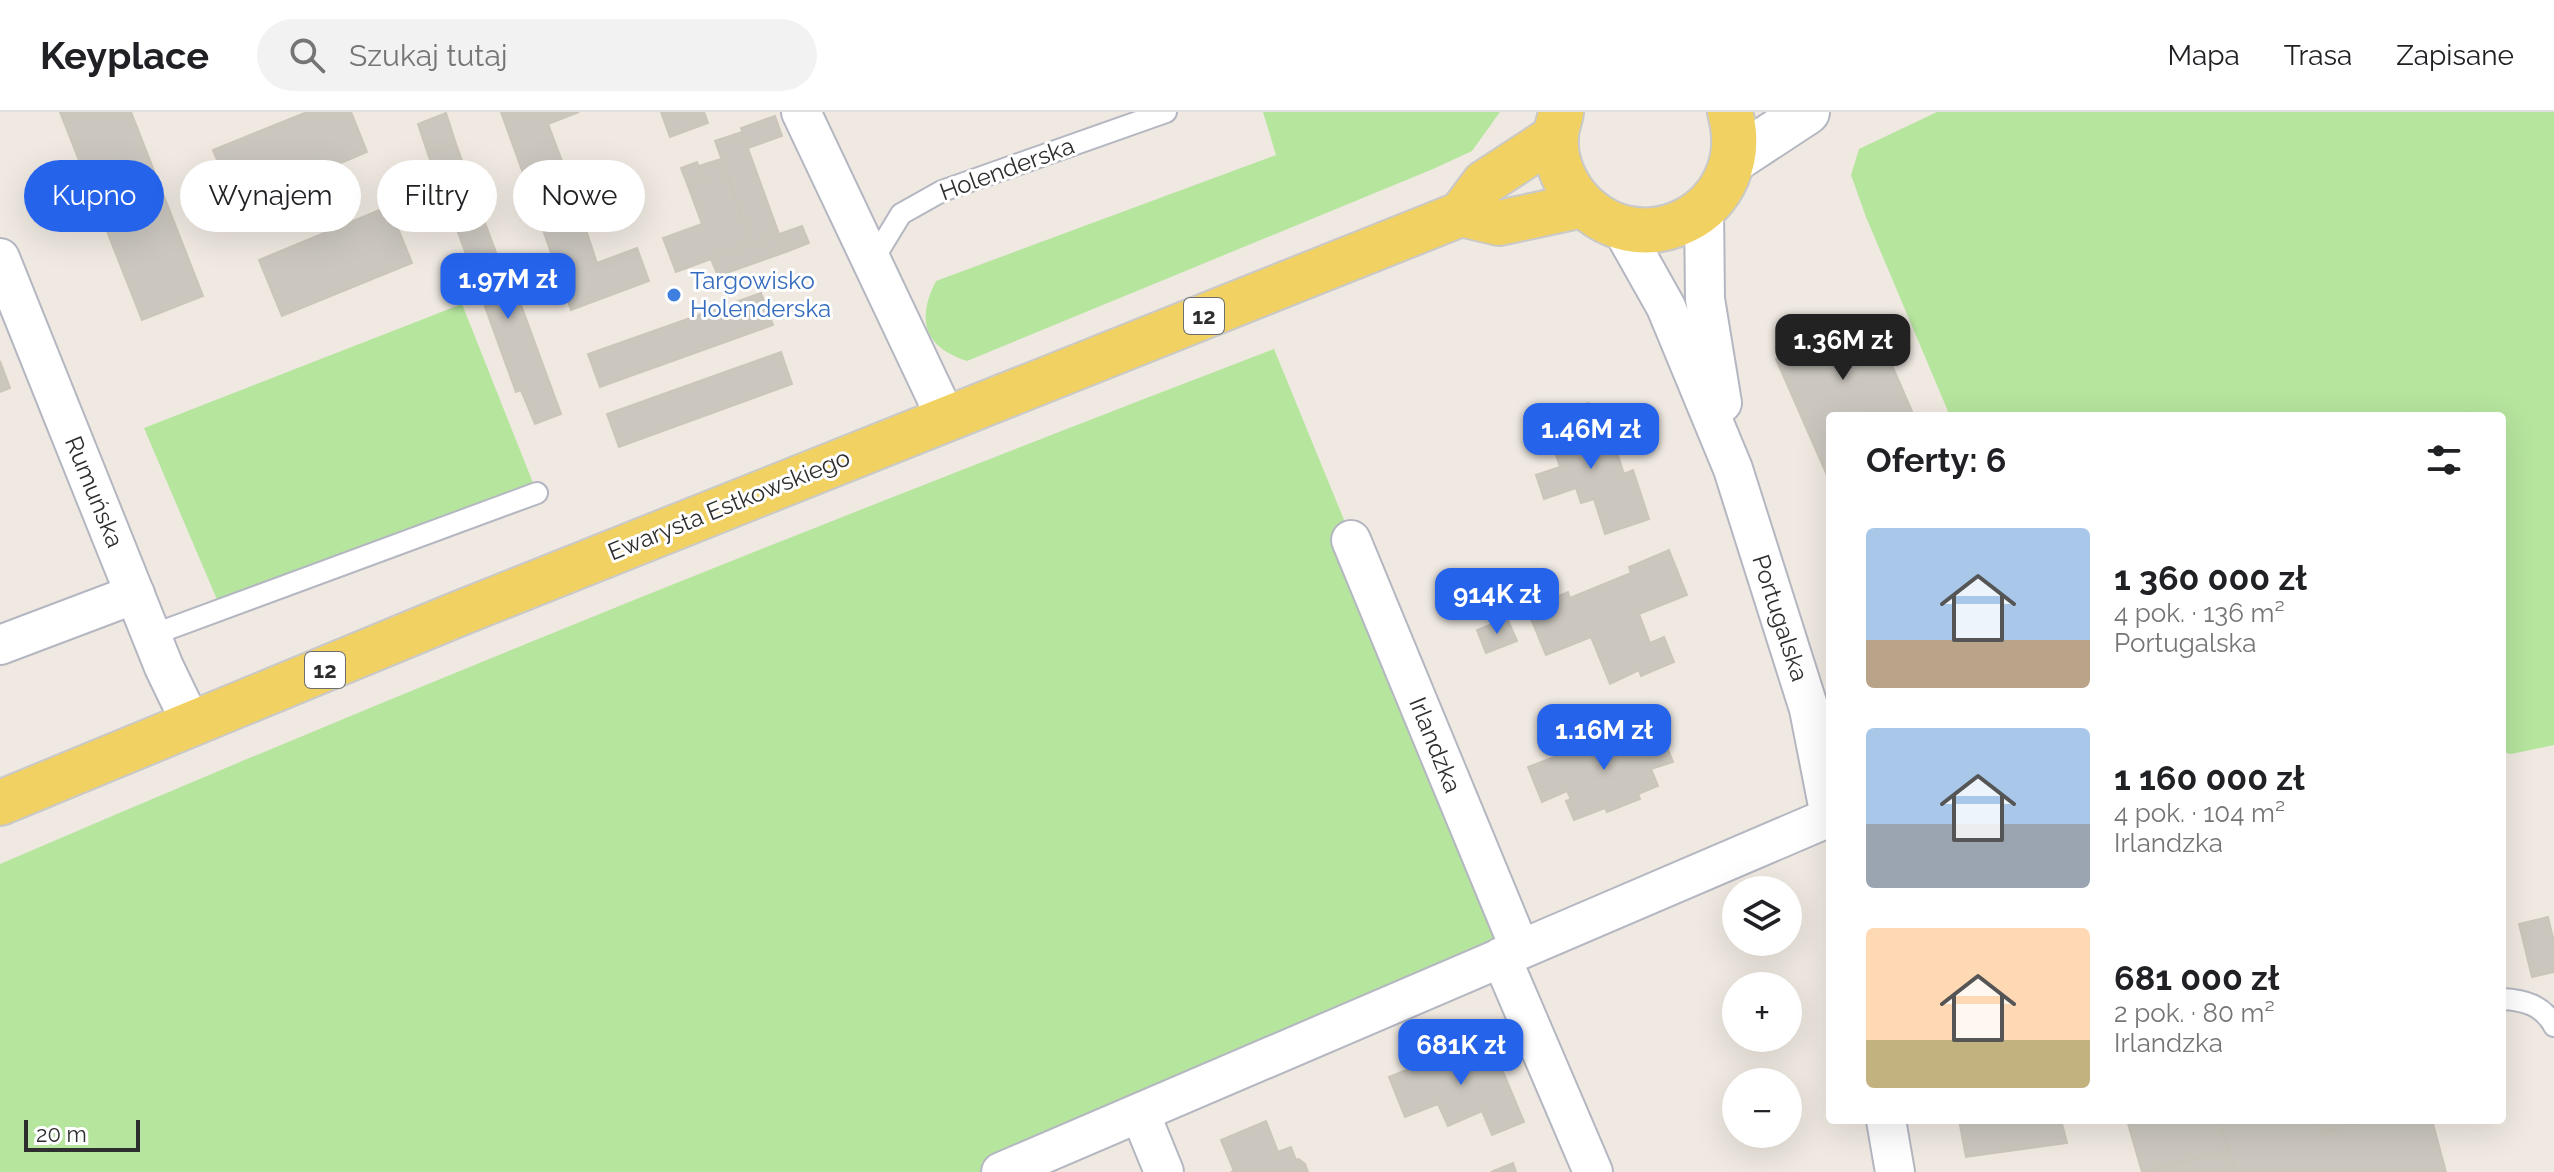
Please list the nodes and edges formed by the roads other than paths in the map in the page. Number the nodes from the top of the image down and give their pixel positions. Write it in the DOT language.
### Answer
graph roads {
  1 [pos="801,112"];
  2 [pos="1166,112"];
  3 [pos="1730,112"];
  4 [pos="1807,112"];
  5 [pos="1559,124"];
  6 [pos="1734,160"];
  7 [pos="1583,205"];
  8 [pos="1704,209"];
  9 [pos="1461,214"];
  10 [pos="1621,227"];
  11 [pos="0,258"];
  12 [pos="873,260"];
  13 [pos="946,418"];
  14 [pos="1733,469"];
  15 [pos="537,493"];
  16 [pos="1351,540"];
  17 [pos="135,594"];
  18 [pos="152,635"];
  19 [pos="0,645"];
  20 [pos="192,725"];
  21 [pos="1826,796"];
  22 [pos="0,803"];
  23 [pos="1826,819"];
  24 [pos="1510,953"];
  25 [pos="2506,999"];
  26 [pos="2554,1026"];
  27 [pos="1140,1113"];
  28 [pos="1887,1124"];
  29 [pos="1001,1172"];
  30 [pos="1164,1172"];
  31 [pos="1593,1172"];
  32 [pos="1895,1172"];
  1 -- 12 [label="street"];
  2 -- 12 [label="lane, Holenderska"];
  3 -- 6 [label="main road"];
  4 -- 6 [label="street"];
  5 -- 7 [label="main road"];
  5 -- 9 [label="main road"];
  6 -- 8 [label="main road"];
  7 -- 9 [label="main road"];
  7 -- 10 [label="main road"];
  8 -- 10 [label="main road"];
  8 -- 14 [label="street, Portugalska"];
  9 -- 13 [label="main road, Ewarysta Estkowskiego / 12"];
  10 -- 14 [label="street, Portugalska"];
  11 -- 17 [label="street, Rumuńska"];
  12 -- 13 [label="street"];
  13 -- 20 [label="main road, Ewarysta Estkowskiego / 12"];
  14 -- 21 [label="street, Portugalska"];
  15 -- 18 [label="lane"];
  16 -- 24 [label="street, Irlandzka"];
  17 -- 18 [label="street, Rumuńska"];
  17 -- 19 [label="street"];
  18 -- 20 [label="street, Rumuńska"];
  20 -- 22 [label="main road, Ewarysta Estkowskiego / 12"];
  23 -- 24 [label="street"];
  24 -- 27 [label="street"];
  24 -- 31 [label="street, Irlandzka"];
  25 -- 26 [label="lane"];
  27 -- 29 [label="street"];
  27 -- 30 [label="street"];
  28 -- 32 [label="street"];
}
